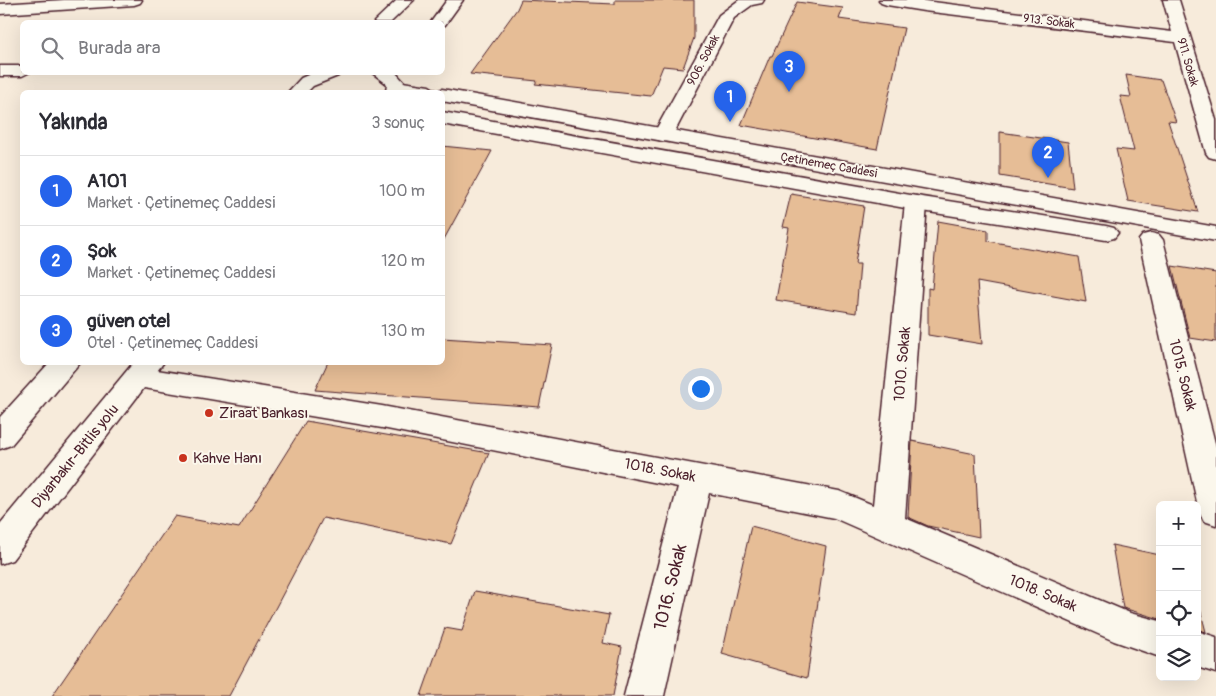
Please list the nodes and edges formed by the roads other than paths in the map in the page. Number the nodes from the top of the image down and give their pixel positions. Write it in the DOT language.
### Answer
graph roads {
  1 [pos="134,0"];
  2 [pos="406,0"];
  3 [pos="455,0"];
  4 [pos="756,0"];
  5 [pos="887,0"];
  6 [pos="1171,0"];
  7 [pos="0,9"];
  8 [pos="384,20"];
  9 [pos="440,20"];
  10 [pos="1181,38"];
  11 [pos="0,71"];
  12 [pos="20,71"];
  13 [pos="324,75"];
  14 [pos="393,81"];
  15 [pos="299,90"];
  16 [pos="422,90"];
  17 [pos="445,96"];
  18 [pos="445,119"];
  19 [pos="663,135"];
  20 [pos="1216,153"];
  21 [pos="916,203"];
  22 [pos="1216,234"];
  23 [pos="1151,240"];
  24 [pos="1216,251"];
  25 [pos="64,365"];
  26 [pos="144,370"];
  27 [pos="0,437"];
  28 [pos="697,478"];
  29 [pos="1216,511"];
  30 [pos="888,526"];
  31 [pos="0,549"];
  32 [pos="1156,637"];
  33 [pos="1201,650"];
  34 [pos="1216,655"];
  35 [pos="644,696"];
  1 -- 7 [label="main road"];
  2 -- 8 [label="main road"];
  3 -- 9 [label="main road"];
  4 -- 19 [label="main road, 906. Sokak"];
  5 -- 10 [label="main road, 913. Sokak"];
  6 -- 10 [label="main road, 911. Sokak"];
  10 -- 20 [label="main road, 911. Sokak"];
  11 -- 12 [label="main road"];
  13 -- 15 [label="main road"];
  14 -- 16 [label="main road"];
  17 -- 19 [label="main road, Çetinemeç Caddesi"];
  18 -- 21 [label="main road, Çetinemeç Caddesi"];
  19 -- 22 [label="main road, Çetinemeç Caddesi"];
  21 -- 23 [label="main road, Çetinemeç Caddesi"];
  21 -- 30 [label="main road, 1010. Sokak"];
  23 -- 24 [label="main road, Çetinemeç Caddesi"];
  23 -- 29 [label="main road, 1015. Sokak"];
  25 -- 27 [label="main road"];
  26 -- 28 [label="main road, 1018. Sokak"];
  26 -- 31 [label="main road, Diyarbakır-Bitlis yolu"];
  28 -- 30 [label="main road, 1018. Sokak"];
  28 -- 35 [label="main road, 1016. Sokak"];
  30 -- 32 [label="main road, 1018. Sokak"];
  33 -- 34 [label="main road"];
}
